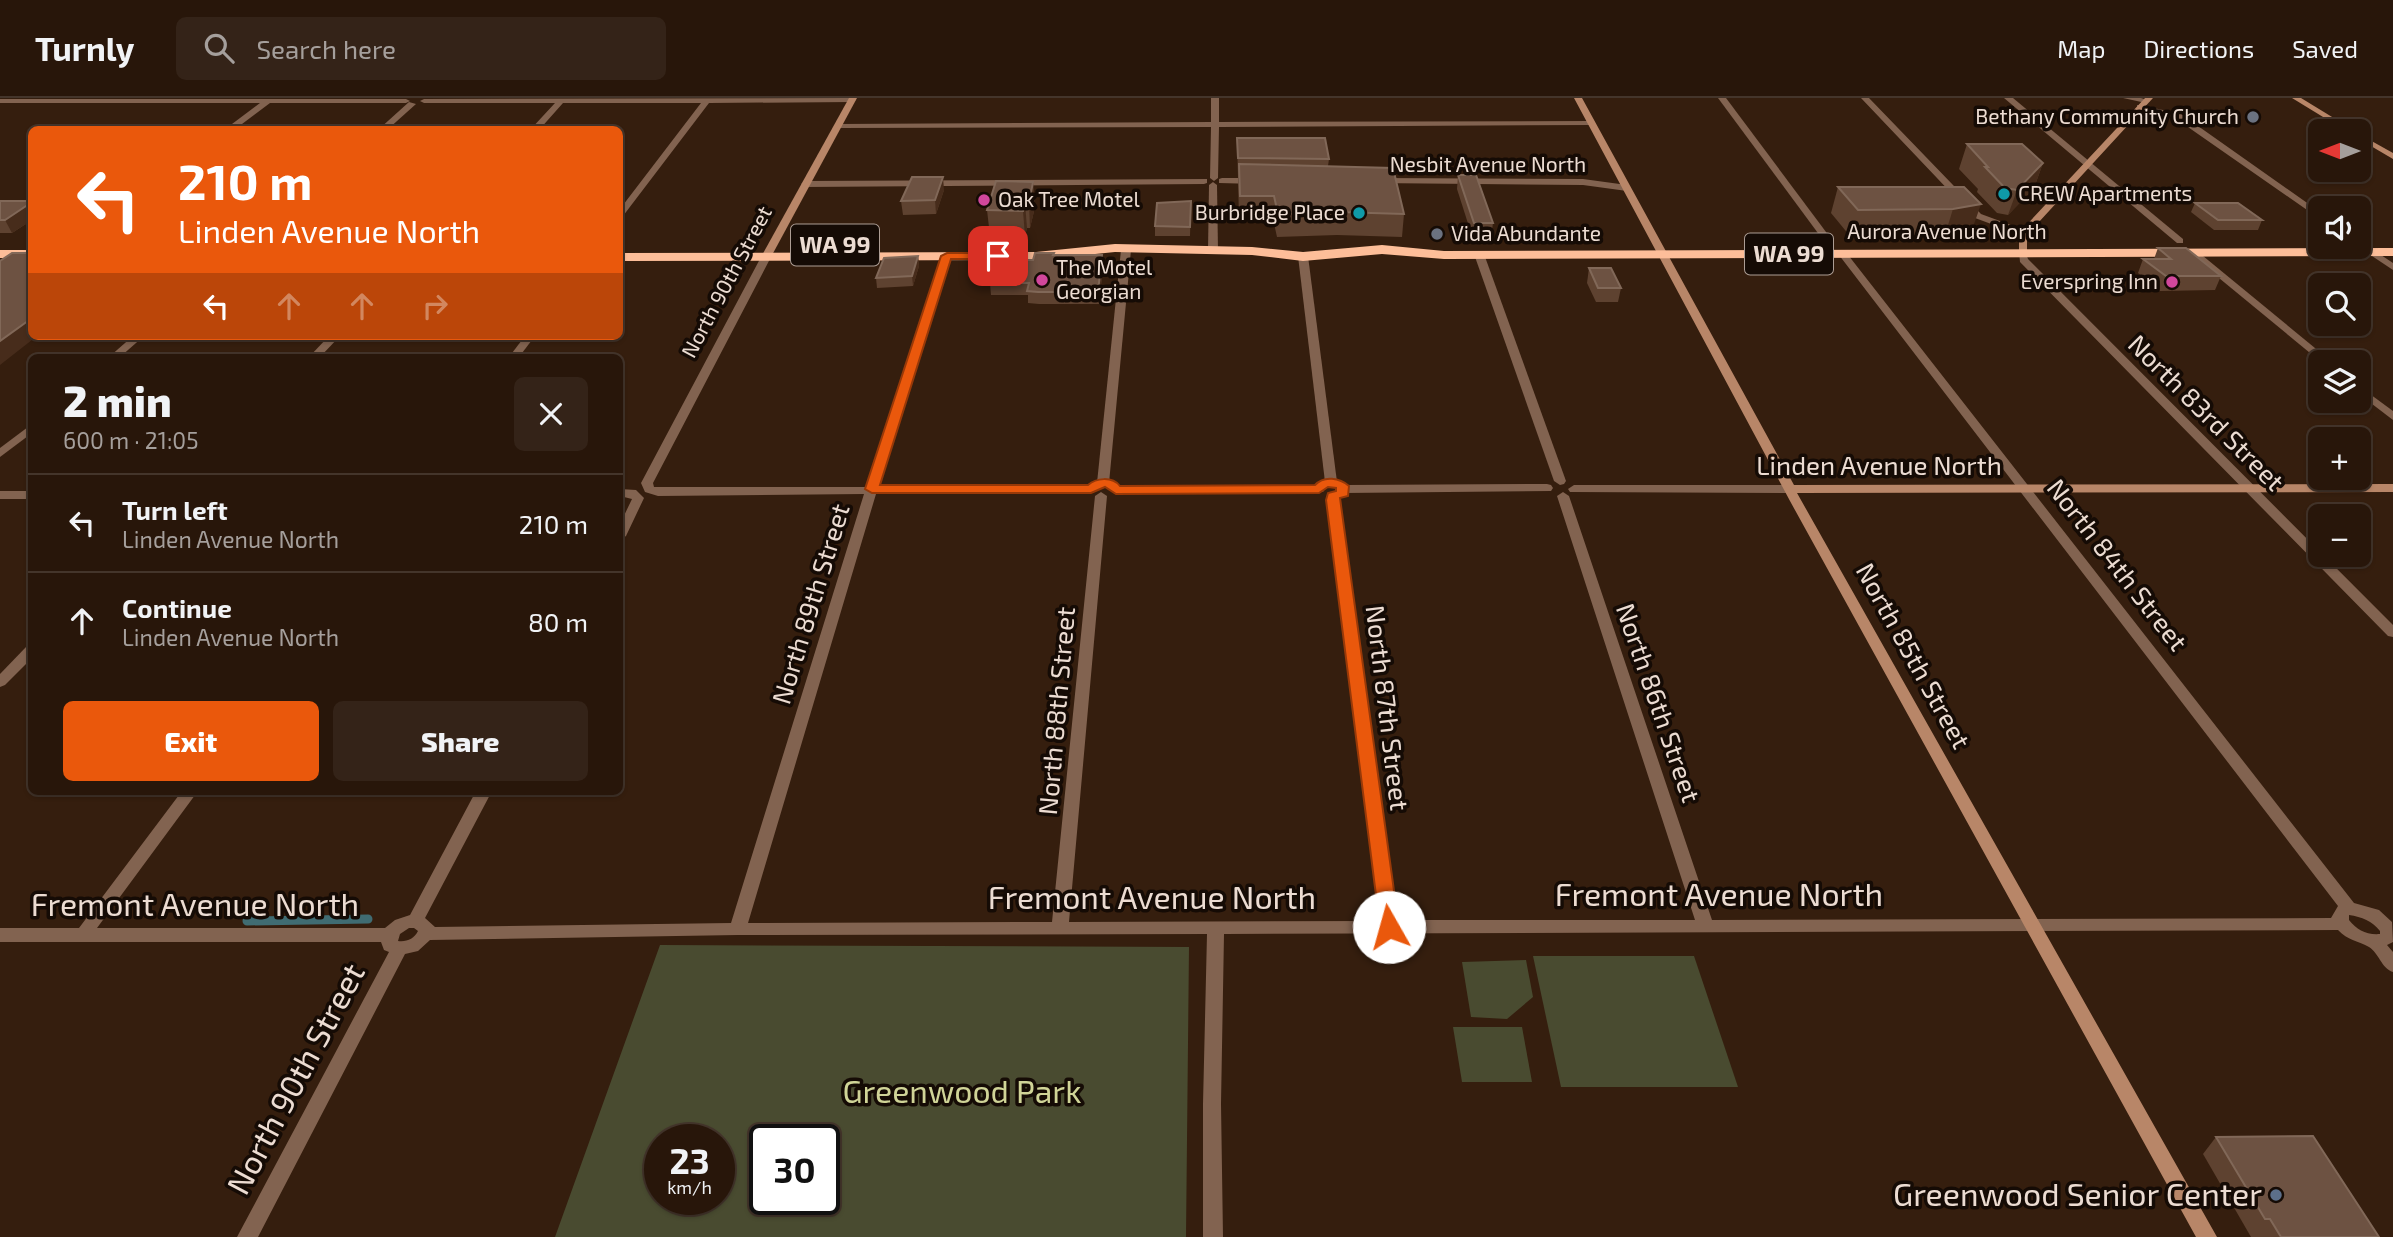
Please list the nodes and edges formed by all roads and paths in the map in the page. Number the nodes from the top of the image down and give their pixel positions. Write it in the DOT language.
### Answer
graph roads {
  1 [pos="1214,98"];
  2 [pos="1578,98"];
  3 [pos="1722,98"];
  4 [pos="1865,98"];
  5 [pos="2008,98"];
  6 [pos="2127,98"];
  7 [pos="2297,98"];
  8 [pos="853,99"];
  9 [pos="129,100"];
  10 [pos="562,100"];
  11 [pos="707,100"];
  12 [pos="0,101"];
  13 [pos="268,101"];
  14 [pos="2145,102"];
  15 [pos="409,103"];
  16 [pos="2331,119"];
  17 [pos="1591,123"];
  18 [pos="1214,124"];
  19 [pos="234,126"];
  20 [pos="386,126"];
  21 [pos="538,126"];
  22 [pos="838,126"];
  23 [pos="2371,143"];
  24 [pos="2393,157"];
  25 [pos="2087,164"];
  26 [pos="1213,179"];
  27 [pos="1266,181"];
  28 [pos="1360,181"];
  29 [pos="806,184"];
  30 [pos="1628,188"];
  31 [pos="2308,208"];
  32 [pos="623,210"];
  33 [pos="2308,241"];
  34 [pos="2371,241"];
  35 [pos="2393,241"];
  36 [pos="1829,242"];
  37 [pos="2179,242"];
  38 [pos="2023,243"];
  39 [pos="623,247"];
  40 [pos="1659,248"];
  41 [pos="1126,250"];
  42 [pos="1418,250"];
  43 [pos="769,251"];
  44 [pos="1062,251"];
  45 [pos="1213,251"];
  46 [pos="1252,251"];
  47 [pos="1358,251"];
  48 [pos="2372,252"];
  49 [pos="2393,252"];
  50 [pos="2194,253"];
  51 [pos="0,254"];
  52 [pos="28,254"];
  53 [pos="1479,254"];
  54 [pos="947,256"];
  55 [pos="1303,256"];
  56 [pos="623,257"];
  57 [pos="1846,258"];
  58 [pos="2393,267"];
  59 [pos="134,340"];
  60 [pos="331,340"];
  61 [pos="527,340"];
  62 [pos="2312,350"];
  63 [pos="118,354"];
  64 [pos="317,354"];
  65 [pos="516,354"];
  66 [pos="2371,399"];
  67 [pos="2393,417"];
  68 [pos="28,430"];
  69 [pos="0,454"];
  70 [pos="1566,488"];
  71 [pos="2025,488"];
  72 [pos="2248,488"];
  73 [pos="2393,488"];
  74 [pos="872,489"];
  75 [pos="1336,489"];
  76 [pos="1790,489"];
  77 [pos="1099,490"];
  78 [pos="623,493"];
  79 [pos="0,495"];
  80 [pos="28,495"];
  81 [pos="623,530"];
  82 [pos="2393,633"];
  83 [pos="28,653"];
  84 [pos="0,682"];
  85 [pos="187,795"];
  86 [pos="482,795"];
  87 [pos="2345,916"];
  88 [pos="2031,923"];
  89 [pos="1706,926"];
  90 [pos="2390,926"];
  91 [pos="1389,927"];
  92 [pos="421,928"];
  93 [pos="738,929"];
  94 [pos="1060,929"];
  95 [pos="1216,929"];
  96 [pos="84,934"];
  97 [pos="0,935"];
  98 [pos="394,942"];
  99 [pos="2375,942"];
  100 [pos="2393,965"];
  101 [pos="247,1237"];
  102 [pos="1213,1237"];
  103 [pos="2207,1237"];
  1 -- 18 [label="street"];
  2 -- 17 [label="main road, North 85th Street"];
  3 -- 36 [label="street"];
  4 -- 38 [label="street"];
  5 -- 25 [label="street"];
  6 -- 14 [label="street"];
  7 -- 16 [label="main road"];
  8 -- 11 [label="street"];
  8 -- 22 [label="main road, North 90th Street"];
  9 -- 12 [label="street"];
  9 -- 13 [label="street"];
  10 -- 11 [label="street"];
  10 -- 15 [label="street"];
  10 -- 21 [label="street"];
  11 -- 32 [label="street"];
  13 -- 15 [label="street"];
  13 -- 19 [label="street"];
  14 -- 25 [label="main road"];
  14 -- 31 [label="street"];
  15 -- 20 [label="street"];
  17 -- 18 [label="street"];
  17 -- 30 [label="main road, North 85th Street"];
  18 -- 22 [label="street"];
  18 -- 26 [label="street"];
  22 -- 29 [label="main road, North 90th Street"];
  23 -- 24 [label="main road"];
  25 -- 37 [label="street"];
  25 -- 38 [label="main road"];
  26 -- 27 [label="street"];
  26 -- 29 [label="street"];
  26 -- 45 [label="street"];
  28 -- 30 [label="street, Nesbit Avenue North"];
  29 -- 43 [label="main road, North 90th Street"];
  30 -- 40 [label="main road, North 85th Street"];
  33 -- 37 [label="highway, Aurora Avenue North / WA 99"];
  34 -- 35 [label="highway"];
  36 -- 38 [label="highway, Aurora Avenue North / WA 99"];
  36 -- 40 [label="highway, Aurora Avenue North / WA 99"];
  37 -- 38 [label="highway, Aurora Avenue North / WA 99"];
  38 -- 50 [label="highway, Aurora Avenue North / WA 99"];
  38 -- 57 [label="highway, Aurora Avenue North / WA 99"];
  38 -- 72 [label="street, North 83rd Street"];
  39 -- 43 [label="highway, Aurora Avenue North / WA 99"];
  40 -- 42 [label="highway, Aurora Avenue North / WA 99"];
  40 -- 53 [label="highway, Aurora Avenue North / WA 99"];
  40 -- 57 [label="highway, Aurora Avenue North / WA 99"];
  40 -- 76 [label="main road, North 85th Street"];
  41 -- 44 [label="highway, Aurora Avenue North / WA 99"];
  41 -- 45 [label="highway, Aurora Avenue North / WA 99"];
  41 -- 77 [label="street, North 88th Street"];
  42 -- 47 [label="highway, Aurora Avenue North / WA 99"];
  42 -- 53 [label="highway, Aurora Avenue North / WA 99"];
  43 -- 44 [label="highway, Aurora Avenue North / WA 99"];
  43 -- 54 [label="highway, Aurora Avenue North / WA 99"];
  43 -- 56 [label="highway, Aurora Avenue North / WA 99"];
  43 -- 74 [label="street, North 90th Street"];
  44 -- 54 [label="highway, Aurora Avenue North / WA 99"];
  45 -- 46 [label="highway, Aurora Avenue North / WA 99"];
  46 -- 47 [label="highway, Aurora Avenue North / WA 99"];
  46 -- 55 [label="highway, Aurora Avenue North / WA 99"];
  47 -- 55 [label="highway, Aurora Avenue North / WA 99"];
  48 -- 49 [label="highway, Aurora Avenue North / WA 99"];
  48 -- 50 [label="highway, Aurora Avenue North / WA 99"];
  48 -- 58 [label="street"];
  50 -- 62 [label="street"];
  51 -- 52 [label="highway"];
  53 -- 70 [label="street, North 86th Street"];
  54 -- 74 [label="street, North 89th Street"];
  55 -- 75 [label="street, North 87th Street"];
  57 -- 71 [label="street, North 84th Street"];
  59 -- 63 [label="street"];
  60 -- 64 [label="street"];
  61 -- 65 [label="street"];
  66 -- 67 [label="street"];
  68 -- 69 [label="street"];
  70 -- 75 [label="street"];
  70 -- 76 [label="street, Linden Avenue North"];
  70 -- 89 [label="street, North 86th Street"];
  71 -- 72 [label="main road, Linden Avenue North"];
  71 -- 76 [label="main road, Linden Avenue North"];
  71 -- 87 [label="street, North 84th Street"];
  72 -- 73 [label="main road, Linden Avenue North"];
  72 -- 82 [label="street, North 83rd Street"];
  74 -- 77 [label="street"];
  74 -- 93 [label="street, North 89th Street"];
  75 -- 77 [label="street"];
  75 -- 91 [label="street, North 87th Street"];
  76 -- 88 [label="main road, North 85th Street"];
  77 -- 94 [label="street, North 88th Street"];
  78 -- 81 [label="street"];
  79 -- 80 [label="street"];
  83 -- 84 [label="street"];
  85 -- 96 [label="street"];
  86 -- 92 [label="street"];
  87 -- 88 [label="street, Fremont Avenue North"];
  87 -- 90 [label="street"];
  87 -- 99 [label="street"];
  88 -- 89 [label="street, Fremont Avenue North"];
  88 -- 103 [label="main road, North 85th Street"];
  89 -- 91 [label="street, Fremont Avenue North"];
  90 -- 99 [label="street"];
  91 -- 95 [label="street, Fremont Avenue North"];
  92 -- 93 [label="street, Fremont Avenue North"];
  92 -- 98 [label="street"];
  92 -- 98 [label="street"];
  93 -- 94 [label="street, Fremont Avenue North"];
  94 -- 95 [label="street, Fremont Avenue North"];
  95 -- 102 [label="street"];
  96 -- 97 [label="street, Fremont Avenue North"];
  96 -- 98 [label="street, Fremont Avenue North"];
  98 -- 101 [label="street, North 90th Street"];
  99 -- 100 [label="street"];
}
